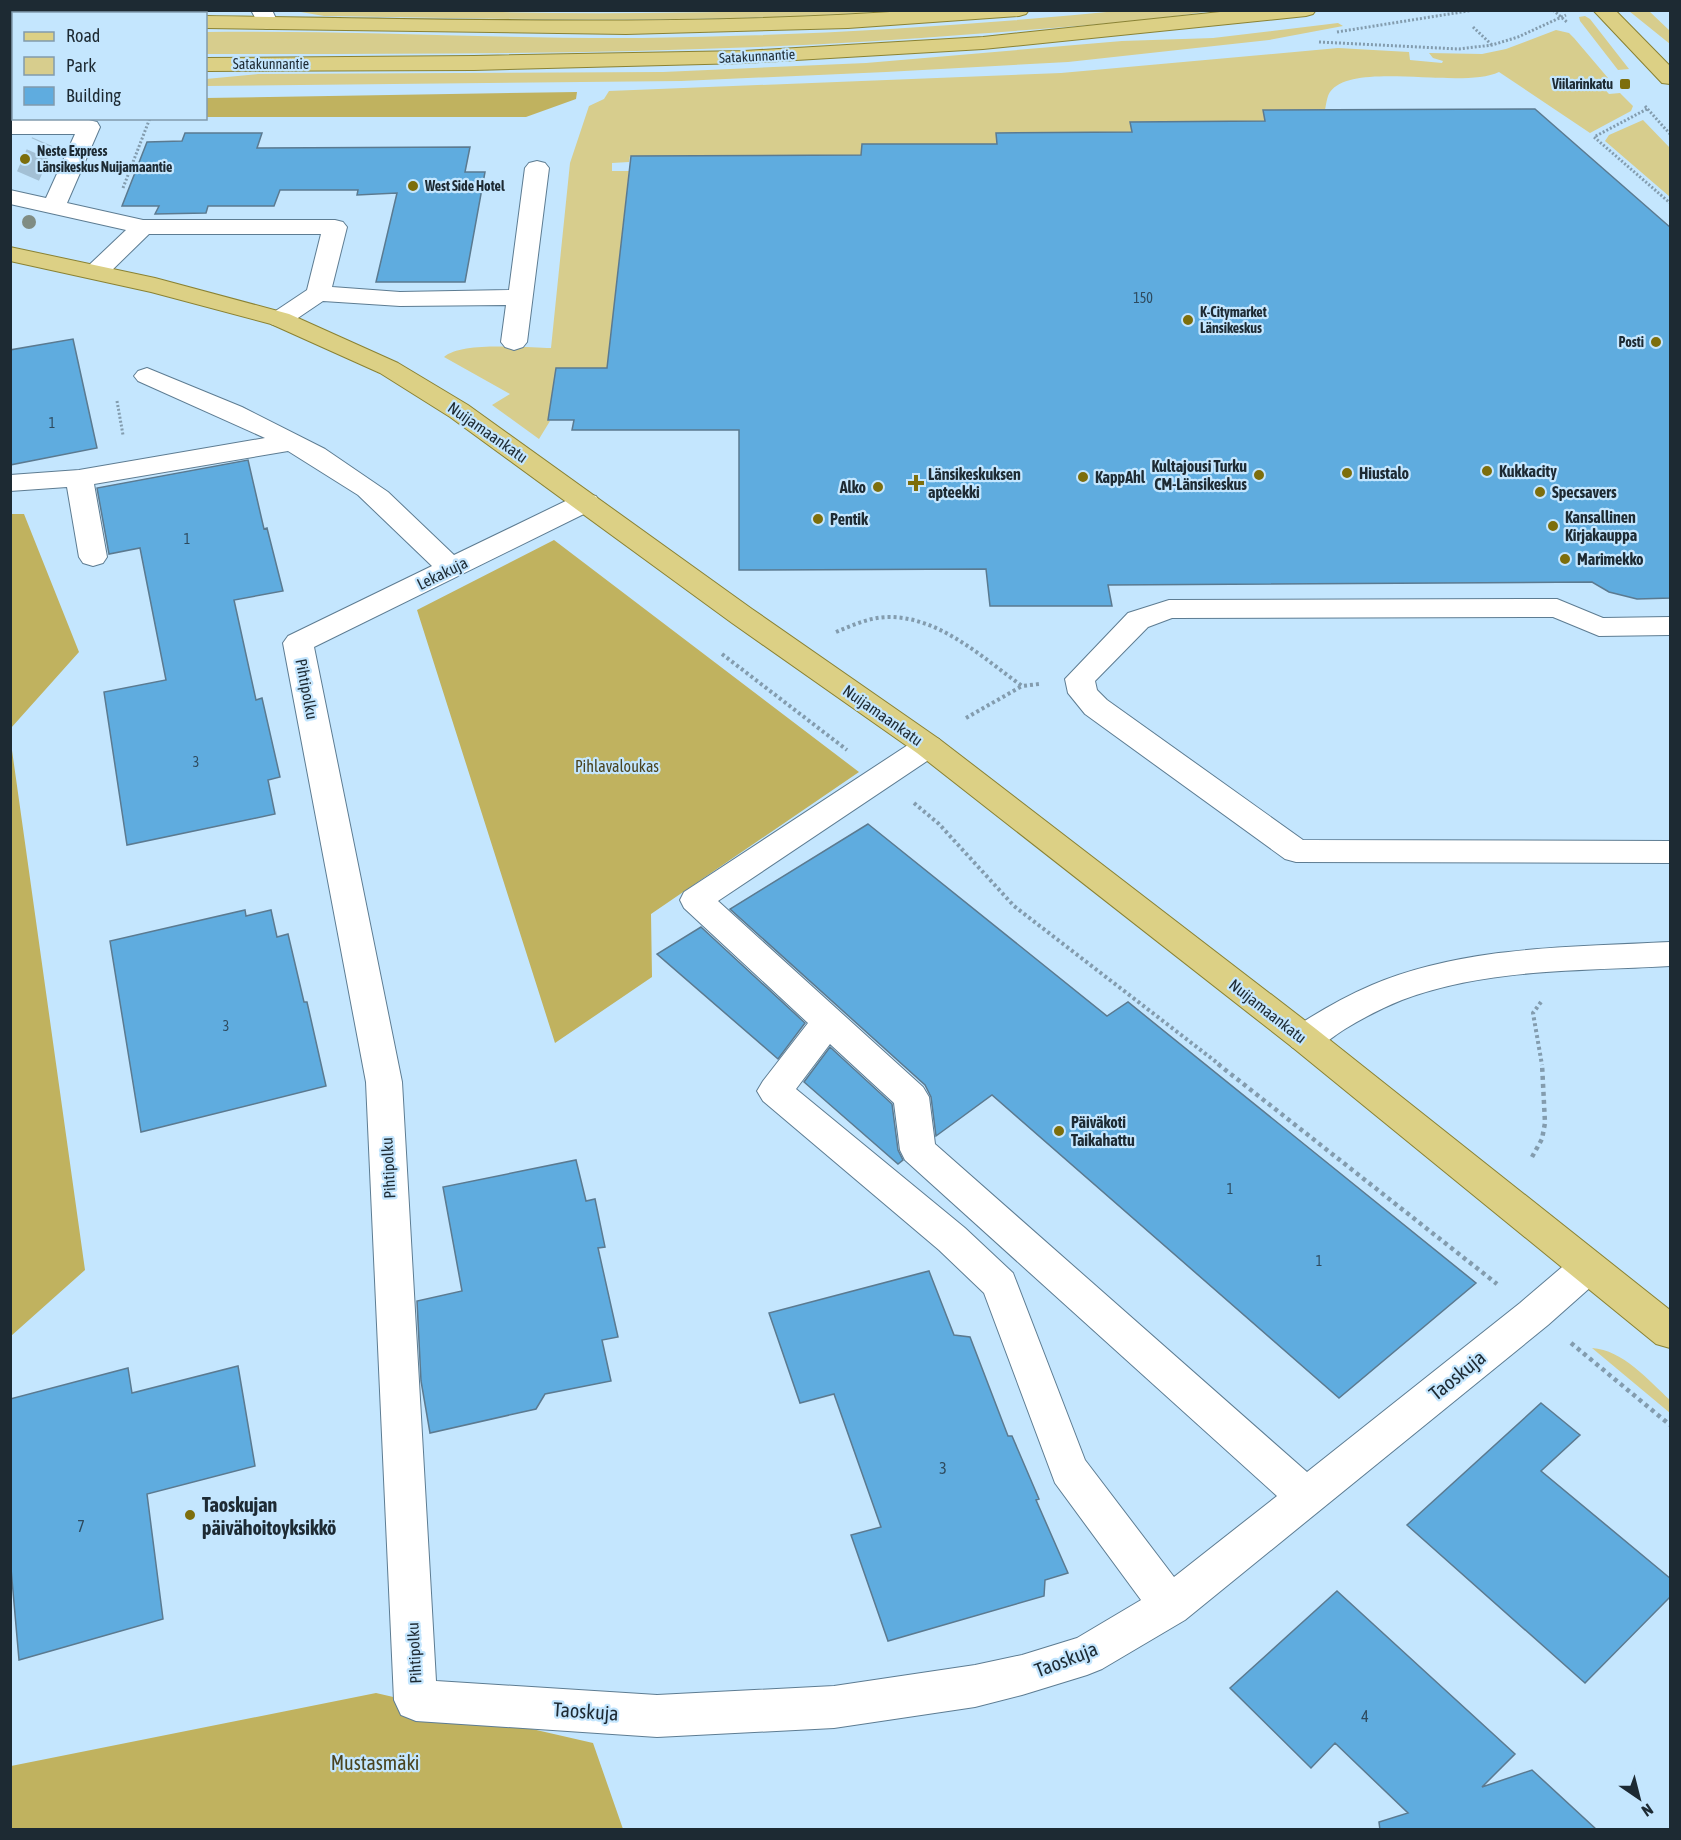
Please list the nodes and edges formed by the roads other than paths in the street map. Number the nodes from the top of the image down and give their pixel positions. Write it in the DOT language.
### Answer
graph roads {
  1 [pos="1019,10"];
  2 [pos="1306,10"];
  3 [pos="1603,10"];
  4 [pos="264,17"];
  5 [pos="207,22"];
  6 [pos="207,65"];
  7 [pos="1671,78"];
  8 [pos="12,131"];
  9 [pos="537,168"];
  10 [pos="15,194"];
  11 [pos="54,206"];
  12 [pos="143,226"];
  13 [pos="10,254"];
  14 [pos="96,272"];
  15 [pos="318,293"];
  16 [pos="520,297"];
  17 [pos="280,319"];
  18 [pos="514,342"];
  19 [pos="147,376"];
  20 [pos="291,442"];
  21 [pos="79,478"];
  22 [pos="10,483"];
  23 [pos="586,502"];
  24 [pos="93,557"];
  25 [pos="451,568"];
  26 [pos="1671,626"];
  27 [pos="298,643"];
  28 [pos="928,746"];
  29 [pos="1671,852"];
  30 [pos="1671,954"];
  31 [pos="828,1021"];
  32 [pos="1304,1038"];
  33 [pos="1588,1267"];
  34 [pos="1671,1332"];
  35 [pos="1306,1496"];
  36 [pos="1170,1605"];
  37 [pos="416,1700"];
  1 -- 4 [label="main road, Satakunnantie"];
  2 -- 6 [label="main road, Satakunnantie"];
  3 -- 7 [label="main road"];
  4 -- 5 [label="main road, Satakunnantie"];
  8 -- 11 [label="street"];
  9 -- 16 [label="street"];
  10 -- 11 [label="street"];
  11 -- 12 [label="street"];
  12 -- 14 [label="street"];
  12 -- 15 [label="street"];
  13 -- 14 [label="main road, Nuijamaankatu"];
  14 -- 17 [label="main road, Nuijamaankatu"];
  15 -- 16 [label="street"];
  15 -- 17 [label="street"];
  16 -- 18 [label="street"];
  17 -- 23 [label="main road, Nuijamaankatu"];
  19 -- 20 [label="street"];
  20 -- 21 [label="street"];
  20 -- 25 [label="street"];
  21 -- 22 [label="street"];
  21 -- 24 [label="street"];
  23 -- 25 [label="street, Lekakuja"];
  23 -- 28 [label="main road, Nuijamaankatu"];
  25 -- 27 [label="street, Lekakuja"];
  26 -- 29 [label="street"];
  27 -- 37 [label="street, Pihtipolku"];
  28 -- 31 [label="street"];
  28 -- 32 [label="main road, Nuijamaankatu"];
  30 -- 32 [label="street"];
  31 -- 35 [label="street"];
  31 -- 36 [label="street"];
  32 -- 33 [label="main road, Nuijamaankatu"];
  33 -- 34 [label="main road, Nuijamaankatu"];
  33 -- 35 [label="street, Taoskuja"];
  35 -- 36 [label="street, Taoskuja"];
  36 -- 37 [label="street, Taoskuja"];
}
